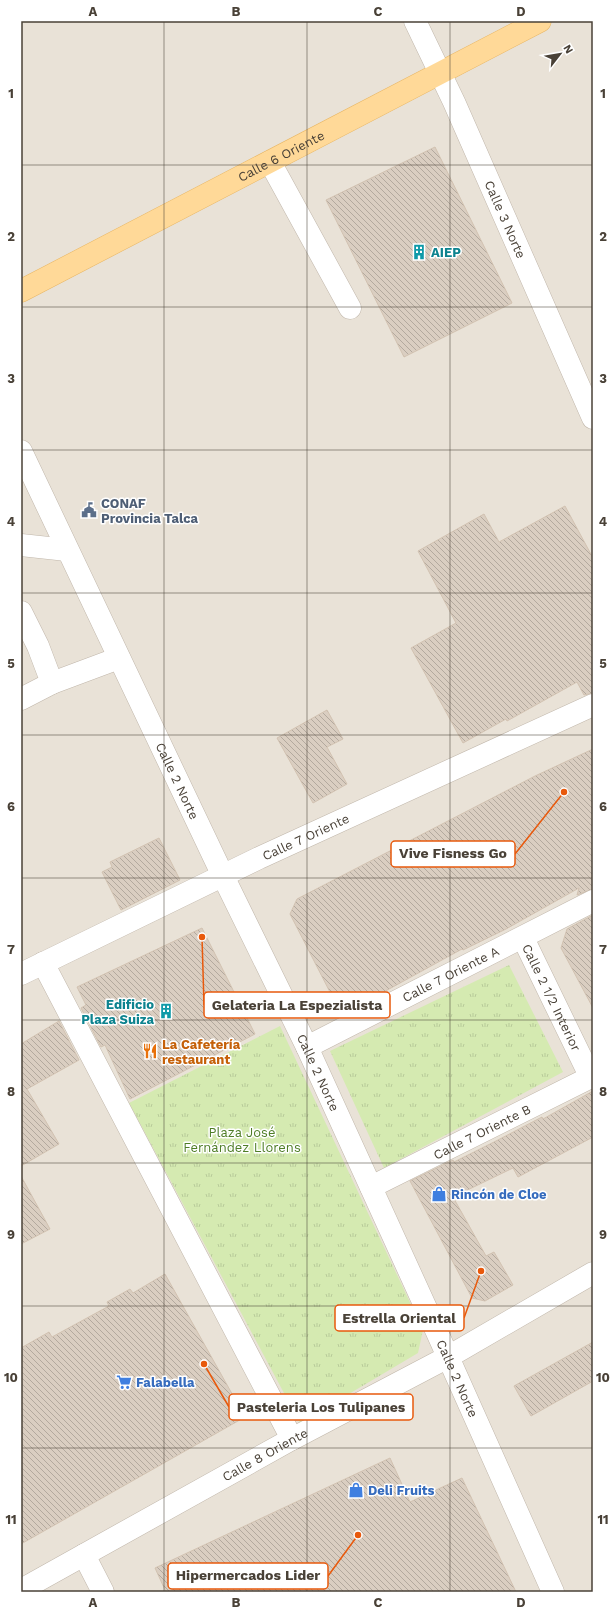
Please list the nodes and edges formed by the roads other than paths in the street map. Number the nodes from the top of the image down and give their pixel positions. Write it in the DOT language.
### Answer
graph roads {
  1 [pos="415,21"];
  2 [pos="540,21"];
  3 [pos="440,73"];
  4 [pos="270,162"];
  5 [pos="21,291"];
  6 [pos="350,308"];
  7 [pos="593,418"];
  8 [pos="21,451"];
  9 [pos="21,545"];
  10 [pos="67,550"];
  11 [pos="21,612"];
  12 [pos="118,658"];
  13 [pos="52,683"];
  14 [pos="21,699"];
  15 [pos="593,705"];
  16 [pos="223,876"];
  17 [pos="593,901"];
  18 [pos="523,938"];
  19 [pos="43,963"];
  20 [pos="21,974"];
  21 [pos="307,1047"];
  22 [pos="592,1077"];
  23 [pos="371,1187"];
  24 [pos="593,1273"];
  25 [pos="448,1356"];
  26 [pos="292,1439"];
  27 [pos="84,1555"];
  28 [pos="21,1590"];
  29 [pos="103,1592"];
  30 [pos="553,1592"];
  1 -- 3 [label="street, Calle 3 Norte"];
  2 -- 3 [label="main road, Calle 6 Oriente"];
  3 -- 4 [label="main road, Calle 6 Oriente"];
  3 -- 7 [label="street, Calle 3 Norte"];
  4 -- 5 [label="main road, Calle 6 Oriente"];
  4 -- 6 [label="street"];
  8 -- 10 [label="street, Calle 2 Norte"];
  9 -- 10 [label="street"];
  10 -- 12 [label="street, Calle 2 Norte"];
  11 -- 13 [label="street"];
  12 -- 13 [label="street"];
  12 -- 16 [label="street, Calle 2 Norte"];
  13 -- 14 [label="street"];
  15 -- 16 [label="street, Calle 7 Oriente"];
  16 -- 19 [label="street, Calle 7 Oriente"];
  16 -- 21 [label="street, Calle 2 Norte"];
  17 -- 18 [label="street, Calle 7 Oriente A"];
  18 -- 21 [label="street, Calle 7 Oriente A"];
  18 -- 22 [label="street, Calle 2 1/2 Interior"];
  19 -- 20 [label="street, Calle 7 Oriente"];
  19 -- 26 [label="street"];
  21 -- 23 [label="street, Calle 2 Norte"];
  22 -- 23 [label="street, Calle 7 Oriente B"];
  23 -- 25 [label="street, Calle 2 Norte"];
  24 -- 25 [label="street, Calle 8 Oriente"];
  25 -- 26 [label="street, Calle 8 Oriente"];
  25 -- 30 [label="street, Calle 2 Norte"];
  26 -- 27 [label="street, Calle 8 Oriente"];
  27 -- 28 [label="street, Calle 8 Oriente"];
  27 -- 29 [label="street"];
}
